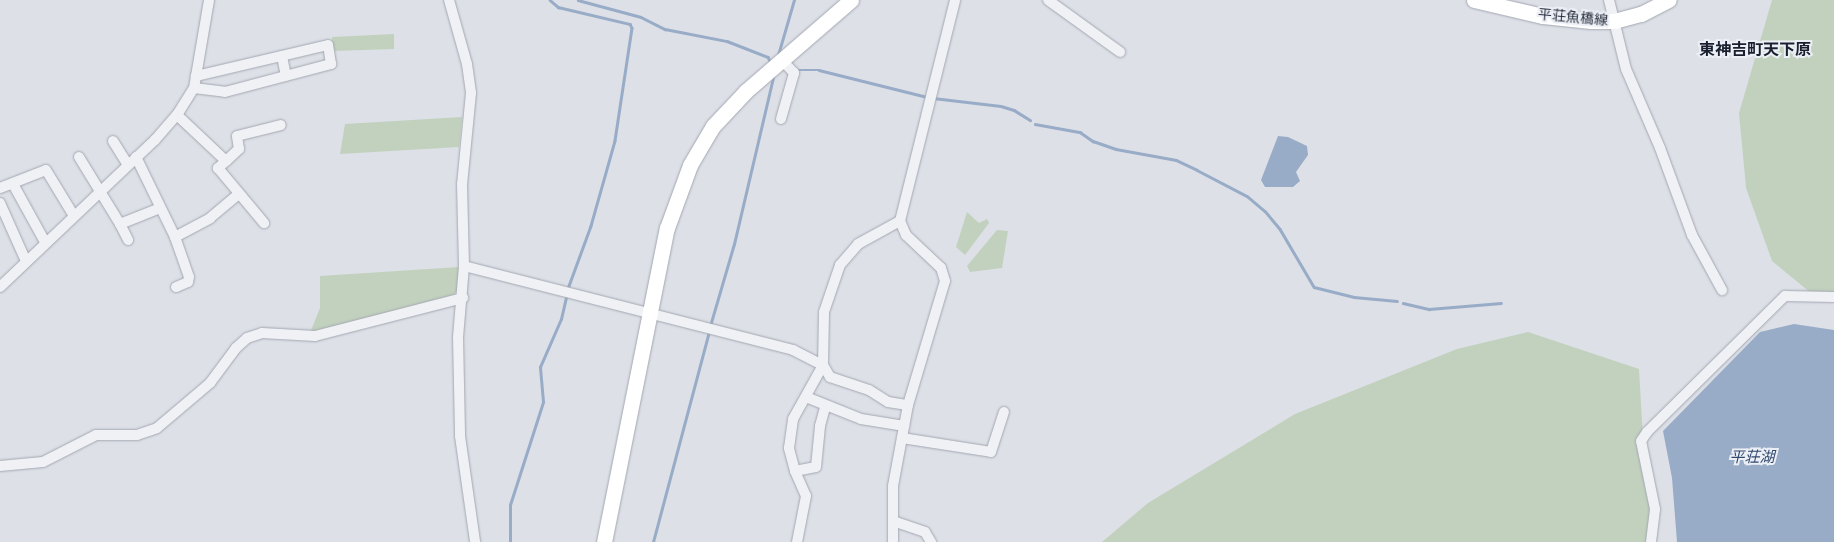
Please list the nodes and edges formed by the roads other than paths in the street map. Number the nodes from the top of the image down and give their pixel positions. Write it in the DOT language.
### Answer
graph roads {
  1 [pos="209,0"];
  2 [pos="449,0"];
  3 [pos="851,0"];
  4 [pos="954,0"];
  5 [pos="1048,0"];
  6 [pos="1474,0"];
  7 [pos="1609,0"];
  8 [pos="1669,0"];
  9 [pos="1614,20"];
  10 [pos="1113,51"];
  11 [pos="282,56"];
  12 [pos="781,66"];
  13 [pos="196,76"];
  14 [pos="286,76"];
  15 [pos="194,88"];
  16 [pos="176,116"];
  17 [pos="781,119"];
  18 [pos="281,125"];
  19 [pos="113,141"];
  20 [pos="79,157"];
  21 [pos="136,157"];
  22 [pos="226,161"];
  23 [pos="128,165"];
  24 [pos="13,184"];
  25 [pos="0,188"];
  26 [pos="101,191"];
  27 [pos="239,194"];
  28 [pos="0,203"];
  29 [pos="160,208"];
  30 [pos="74,216"];
  31 [pos="900,221"];
  32 [pos="264,223"];
  33 [pos="120,224"];
  34 [pos="175,238"];
  35 [pos="128,240"];
  36 [pos="45,242"];
  37 [pos="26,261"];
  38 [pos="464,266"];
  39 [pos="0,288"];
  40 [pos="176,288"];
  41 [pos="1722,290"];
  42 [pos="1834,297"];
  43 [pos="463,298"];
  44 [pos="650,313"];
  45 [pos="823,365"];
  46 [pos="806,397"];
  47 [pos="908,405"];
  48 [pos="825,407"];
  49 [pos="1004,412"];
  50 [pos="904,426"];
  51 [pos="902,438"];
  52 [pos="0,466"];
  53 [pos="795,471"];
  54 [pos="893,521"];
  55 [pos="475,542"];
  56 [pos="604,542"];
  57 [pos="797,542"];
  58 [pos="892,542"];
  59 [pos="931,542"];
  60 [pos="1651,542"];
  1 -- 13 [label="street"];
  2 -- 38 [label="street"];
  3 -- 12 [label="street"];
  4 -- 31 [label="street"];
  5 -- 10 [label="street"];
  6 -- 9 [label="street, 平荘魚橋線"];
  7 -- 9 [label="street"];
  8 -- 9 [label="street, 平荘魚橋線"];
  9 -- 41 [label="street"];
  11 -- 13 [label="street"];
  11 -- 14 [label="street"];
  11 -- 14 [label="street"];
  12 -- 17 [label="street"];
  12 -- 44 [label="street"];
  13 -- 15 [label="street"];
  14 -- 15 [label="street"];
  15 -- 16 [label="street"];
  16 -- 21 [label="street"];
  16 -- 22 [label="street"];
  18 -- 22 [label="street"];
  19 -- 23 [label="street"];
  20 -- 26 [label="street"];
  21 -- 23 [label="street"];
  21 -- 29 [label="street"];
  22 -- 27 [label="street"];
  23 -- 26 [label="street"];
  24 -- 25 [label="street"];
  24 -- 30 [label="street"];
  24 -- 36 [label="street"];
  26 -- 30 [label="street"];
  26 -- 33 [label="street"];
  27 -- 32 [label="street"];
  27 -- 34 [label="street"];
  28 -- 37 [label="street"];
  29 -- 33 [label="street"];
  29 -- 34 [label="street"];
  30 -- 36 [label="street"];
  31 -- 45 [label="street"];
  31 -- 47 [label="street"];
  33 -- 35 [label="street"];
  34 -- 40 [label="street"];
  36 -- 37 [label="street"];
  37 -- 39 [label="street"];
  38 -- 43 [label="street"];
  38 -- 44 [label="street"];
  42 -- 60 [label="street"];
  43 -- 52 [label="street"];
  43 -- 55 [label="street"];
  44 -- 45 [label="street"];
  44 -- 56 [label="street"];
  45 -- 46 [label="street"];
  45 -- 47 [label="street"];
  46 -- 48 [label="street"];
  46 -- 53 [label="street"];
  47 -- 50 [label="street"];
  48 -- 50 [label="street"];
  48 -- 53 [label="street"];
  49 -- 51 [label="street"];
  50 -- 51 [label="street"];
  51 -- 54 [label="street"];
  53 -- 57 [label="street"];
  54 -- 58 [label="street"];
  54 -- 59 [label="street"];
}
